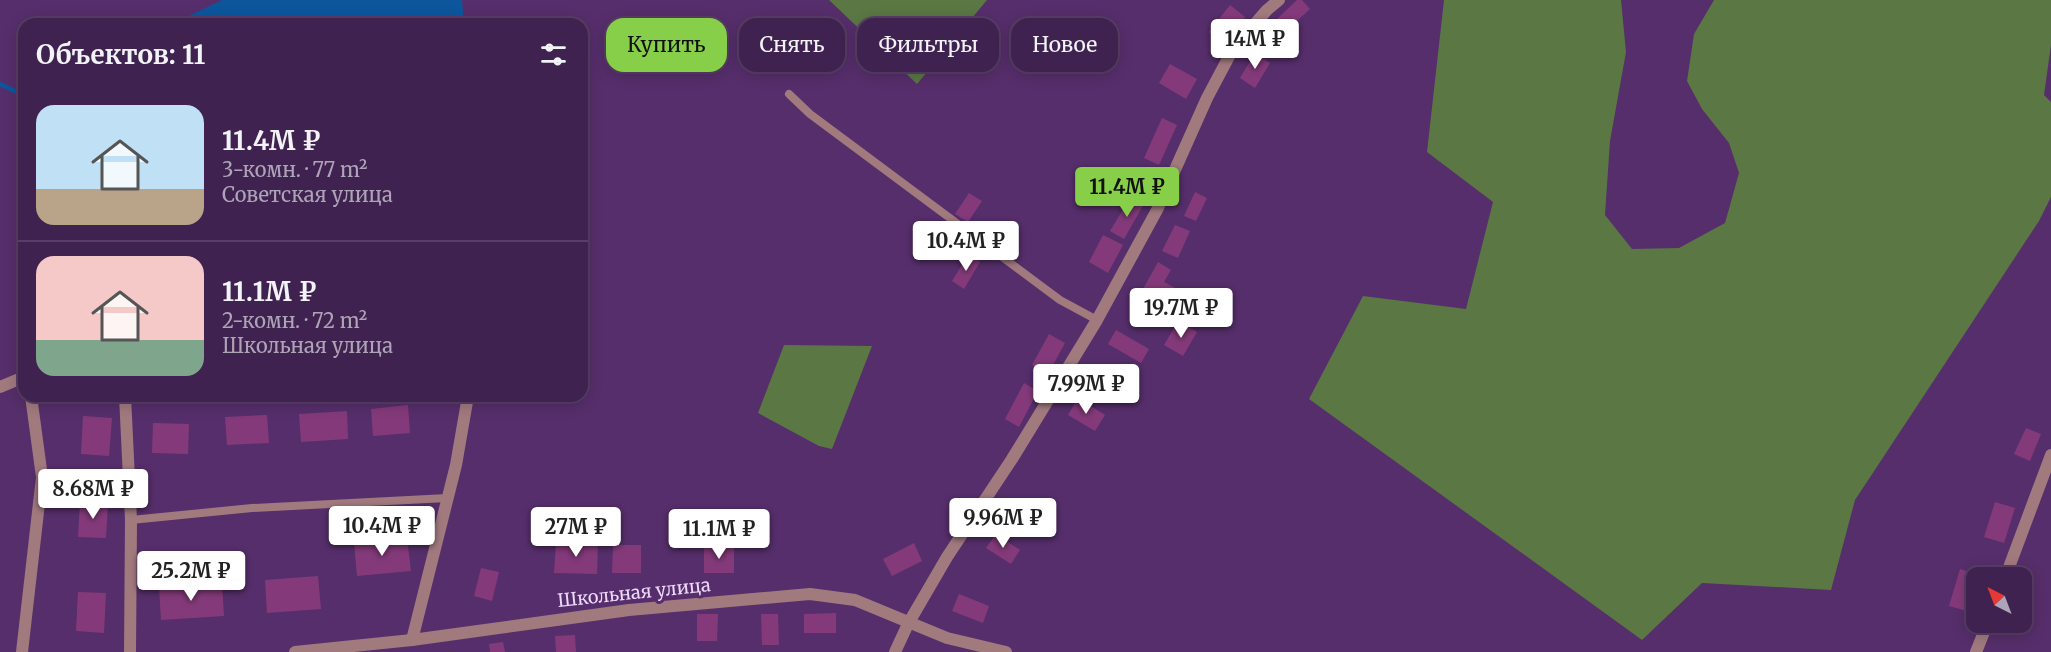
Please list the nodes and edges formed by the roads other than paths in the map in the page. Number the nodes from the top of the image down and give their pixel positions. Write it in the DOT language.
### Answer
graph roads {
  1 [pos="1279,0"];
  2 [pos="789,94"];
  3 [pos="1097,320"];
  4 [pos="18,380"];
  5 [pos="0,387"];
  6 [pos="32,402"];
  7 [pos="125,402"];
  8 [pos="467,402"];
  9 [pos="2051,455"];
  10 [pos="447,498"];
  11 [pos="131,520"];
  12 [pos="2009,567"];
  13 [pos="908,624"];
  14 [pos="1984,633"];
  15 [pos="412,640"];
  16 [pos="22,652"];
  17 [pos="130,652"];
  18 [pos="295,652"];
  19 [pos="895,652"];
  20 [pos="1006,652"];
  21 [pos="1976,652"];
  1 -- 3 [label="street"];
  2 -- 3 [label="lane"];
  3 -- 13 [label="street"];
  4 -- 5 [label="street"];
  6 -- 16 [label="street"];
  7 -- 11 [label="street"];
  8 -- 10 [label="street"];
  9 -- 12 [label="street"];
  10 -- 11 [label="lane"];
  10 -- 15 [label="street"];
  11 -- 17 [label="street"];
  13 -- 15 [label="street, Школьная улица"];
  13 -- 19 [label="street"];
  13 -- 20 [label="street, Школьная улица"];
  14 -- 21 [label="street"];
  15 -- 18 [label="street, Школьная улица"];
}
